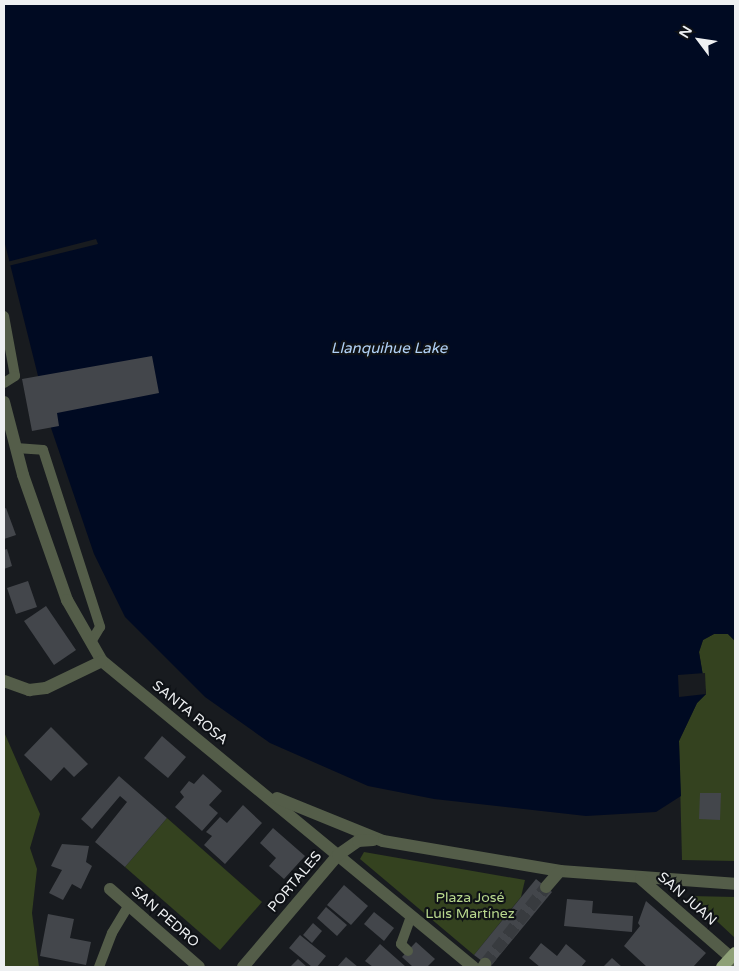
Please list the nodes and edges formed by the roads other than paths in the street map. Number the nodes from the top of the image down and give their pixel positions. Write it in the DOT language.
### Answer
graph roads {
  1 [pos="4,316"];
  2 [pos="4,383"];
  3 [pos="4,402"];
  4 [pos="16,448"];
  5 [pos="91,642"];
  6 [pos="102,661"];
  7 [pos="4,680"];
  8 [pos="252,784"];
  9 [pos="383,841"];
  10 [pos="338,855"];
  11 [pos="560,871"];
  12 [pos="641,879"];
  13 [pos="735,884"];
  14 [pos="546,887"];
  15 [pos="110,889"];
  16 [pos="129,906"];
  17 [pos="411,916"];
  18 [pos="408,951"];
  19 [pos="734,957"];
  20 [pos="480,966"];
  21 [pos="99,967"];
  22 [pos="199,967"];
  23 [pos="243,967"];
  24 [pos="722,967"];
  1 -- 2 [label="lane"];
  3 -- 4 [label="street, SANTA ROSA"];
  4 -- 5 [label="street, SANTA ROSA"];
  4 -- 5 [label="lane"];
  5 -- 6 [label="street, SANTA ROSA"];
  6 -- 7 [label="street"];
  6 -- 8 [label="street, SANTA ROSA"];
  8 -- 9 [label="street"];
  8 -- 10 [label="street, SANTA ROSA"];
  9 -- 10 [label="street, PORTALES"];
  9 -- 11 [label="street"];
  10 -- 17 [label="street, SANTA ROSA"];
  10 -- 23 [label="street, PORTALES"];
  11 -- 12 [label="street"];
  11 -- 14 [label="street"];
  12 -- 13 [label="street"];
  12 -- 19 [label="street, SAN JUAN"];
  15 -- 16 [label="street, SAN PEDRO"];
  16 -- 21 [label="lane"];
  16 -- 22 [label="street, SAN PEDRO"];
  17 -- 18 [label="lane"];
  17 -- 20 [label="street, SANTA ROSA"];
  19 -- 24 [label="main road"];
}
